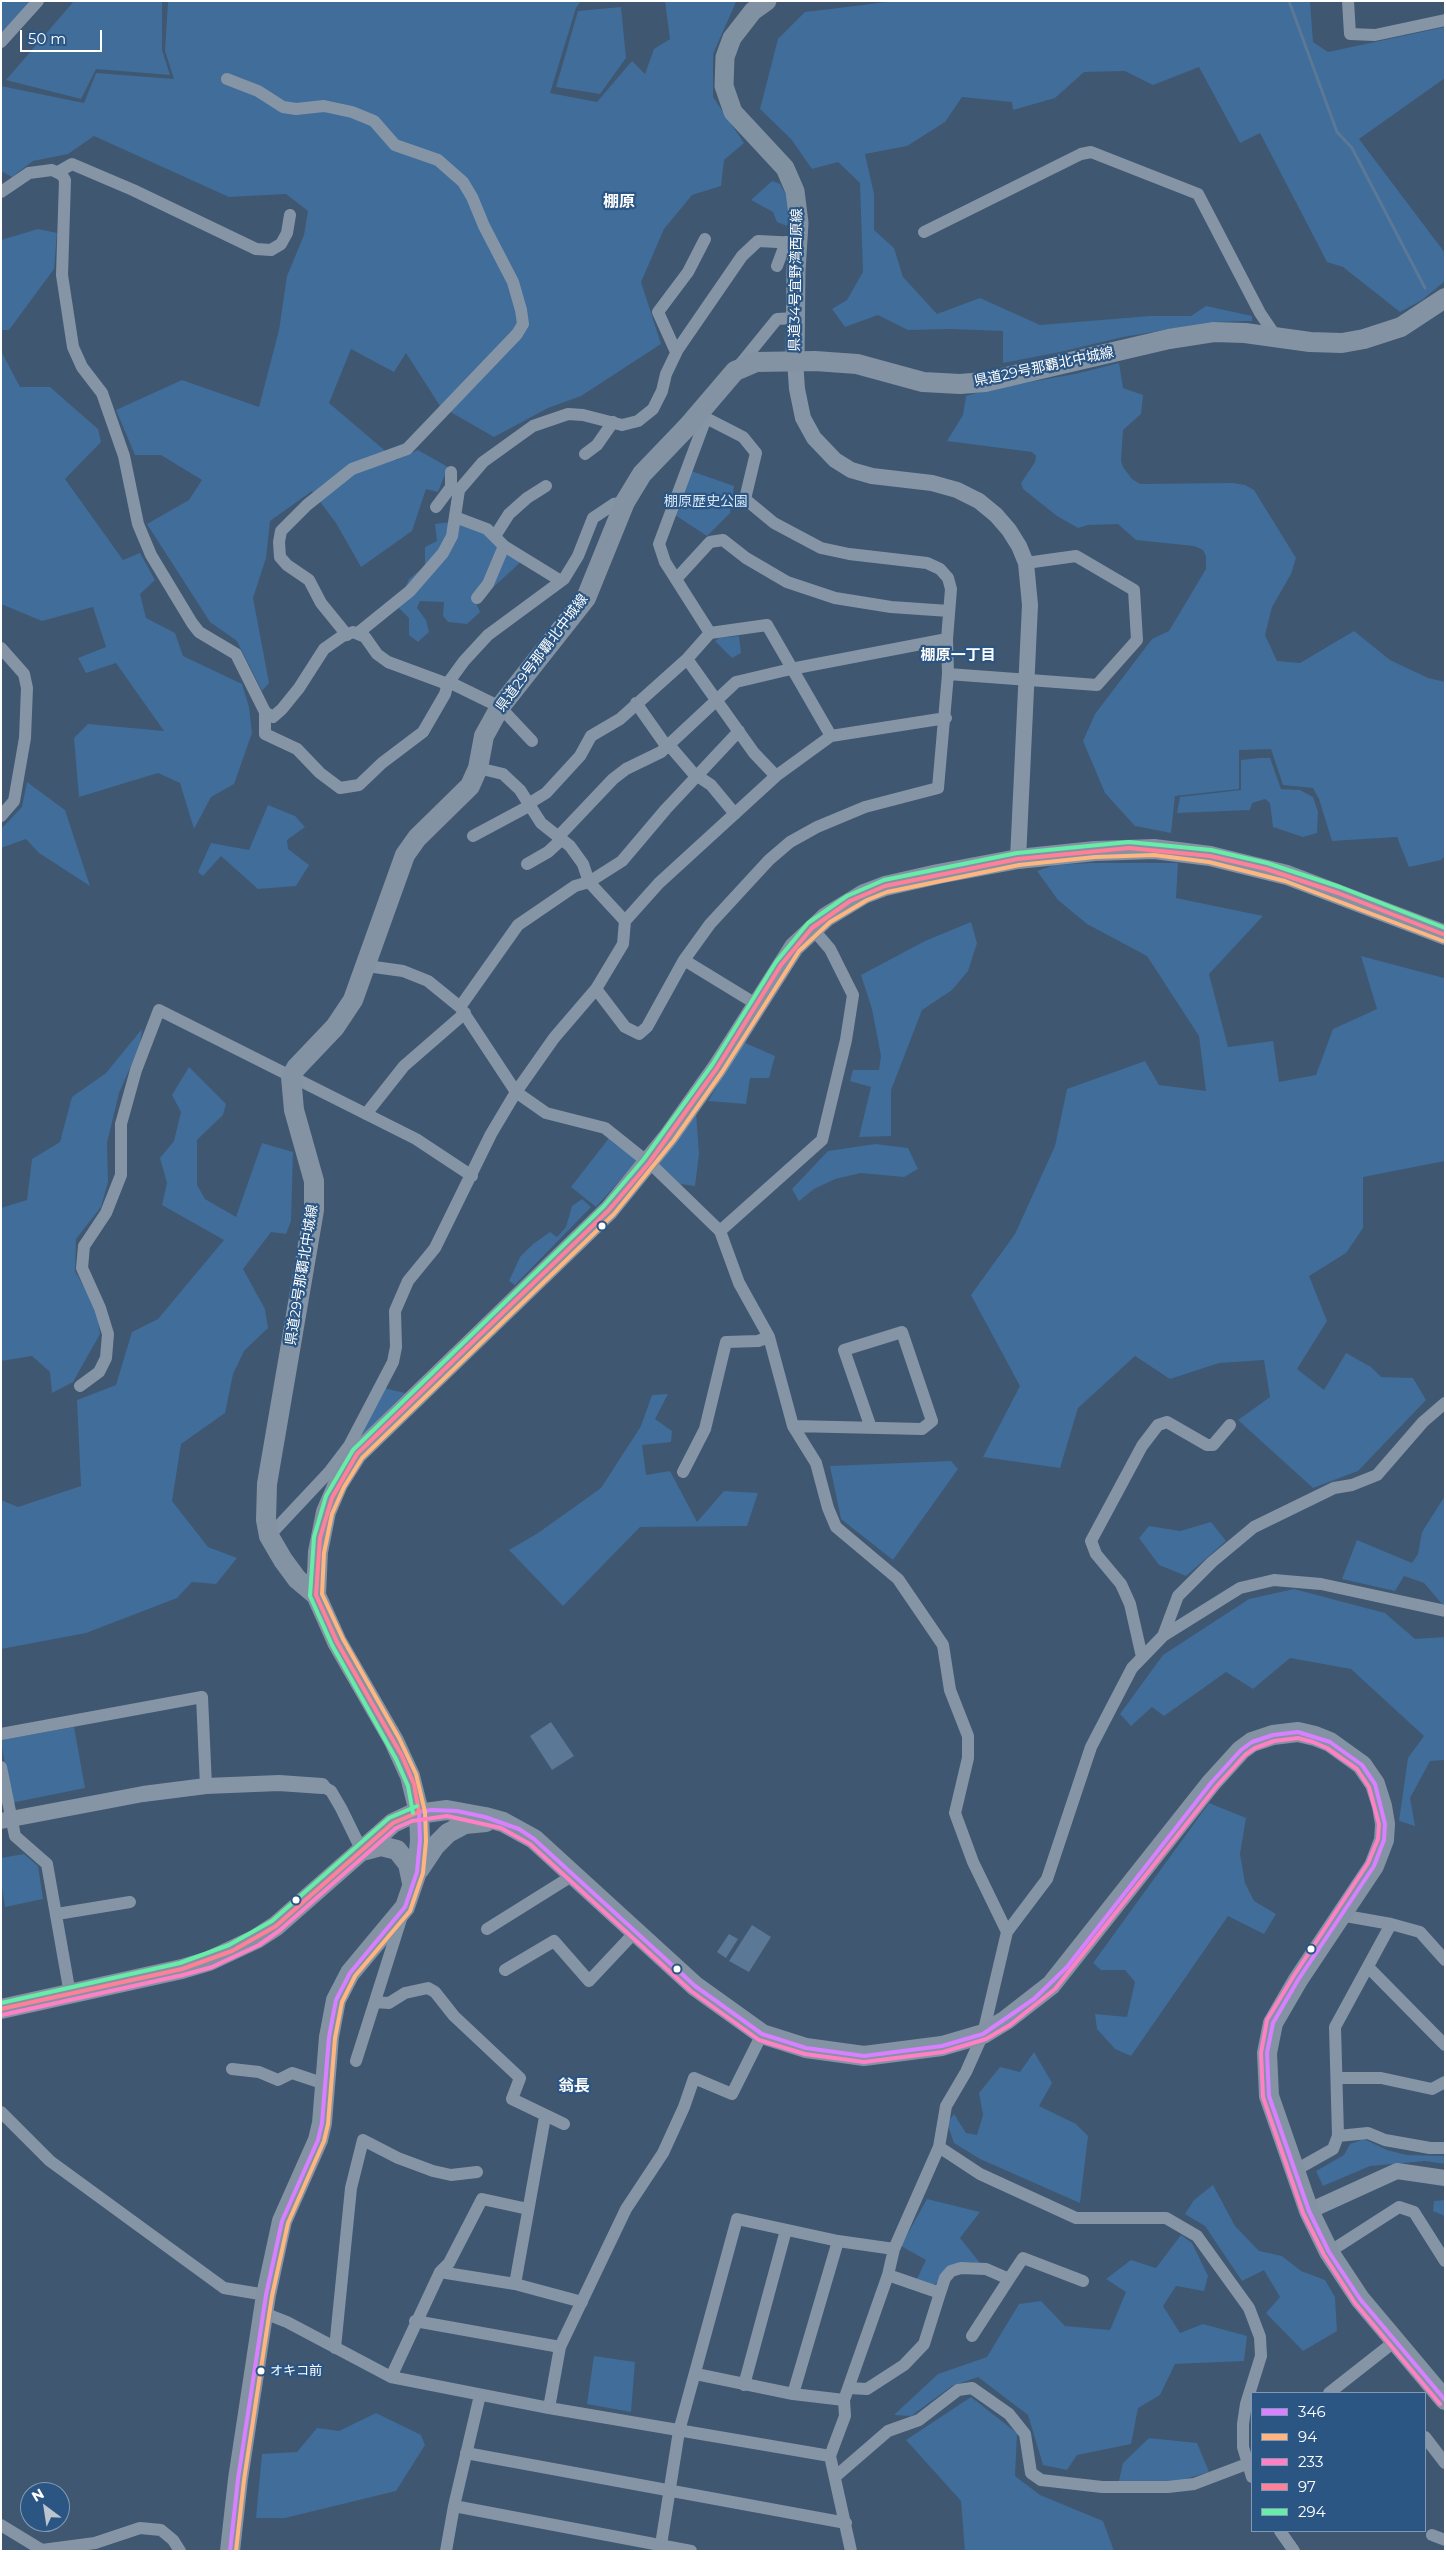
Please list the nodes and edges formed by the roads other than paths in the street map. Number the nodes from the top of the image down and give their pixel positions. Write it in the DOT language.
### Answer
graph roads {
  1 [pos="38,1"];
  2 [pos="767,1"];
  3 [pos="1348,1"];
  4 [pos="1445,20"];
  5 [pos="1,42"];
  6 [pos="227,79"];
  7 [pos="58,172"];
  8 [pos="1,192"];
  9 [pos="290,216"];
  10 [pos="924,232"];
  11 [pos="705,239"];
  12 [pos="792,242"];
  13 [pos="777,266"];
  14 [pos="1445,298"];
  15 [pos="794,318"];
  16 [pos="1277,338"];
  17 [pos="676,352"];
  18 [pos="795,361"];
  19 [pos="735,371"];
  20 [pos="703,416"];
  21 [pos="613,422"];
  22 [pos="585,454"];
  23 [pos="451,472"];
  24 [pos="546,486"];
  25 [pos="455,489"];
  26 [pos="625,502"];
  27 [pos="436,506"];
  28 [pos="455,517"];
  29 [pos="499,541"];
  30 [pos="1026,563"];
  31 [pos="677,578"];
  32 [pos="561,581"];
  33 [pos="477,598"];
  34 [pos="949,611"];
  35 [pos="710,632"];
  36 [pos="352,634"];
  37 [pos="946,639"];
  38 [pos="1,648"];
  39 [pos="687,659"];
  40 [pos="791,669"];
  41 [pos="948,674"];
  42 [pos="1026,680"];
  43 [pos="448,683"];
  44 [pos="717,700"];
  45 [pos="636,703"];
  46 [pos="500,707"];
  47 [pos="266,712"];
  48 [pos="946,718"];
  49 [pos="739,731"];
  50 [pos="831,736"];
  51 [pos="532,741"];
  52 [pos="668,746"];
  53 [pos="478,768"];
  54 [pos="698,776"];
  55 [pos="776,776"];
  56 [pos="530,806"];
  57 [pos="735,814"];
  58 [pos="1,816"];
  59 [pos="473,836"];
  60 [pos="559,838"];
  61 [pos="1018,859"];
  62 [pos="527,864"];
  63 [pos="589,882"];
  64 [pos="625,921"];
  65 [pos="812,928"];
  66 [pos="1445,935"];
  67 [pos="684,960"];
  68 [pos="367,966"];
  69 [pos="596,990"];
  70 [pos="756,1004"];
  71 [pos="462,1010"];
  72 [pos="291,1077"];
  73 [pos="516,1092"];
  74 [pos="366,1114"];
  75 [pos="649,1163"];
  76 [pos="472,1176"];
  77 [pos="720,1231"];
  78 [pos="769,1337"];
  79 [pos="80,1386"];
  80 [pos="1445,1403"];
  81 [pos="1230,1425"];
  82 [pos="793,1426"];
  83 [pos="871,1428"];
  84 [pos="353,1450"];
  85 [pos="682,1472"];
  86 [pos="336,1474"];
  87 [pos="269,1536"];
  88 [pos="316,1596"];
  89 [pos="1445,1611"];
  90 [pos="1163,1636"];
  91 [pos="1142,1658"];
  92 [pos="1,1734"];
  93 [pos="1,1767"];
  94 [pos="206,1786"];
  95 [pos="322,1786"];
  96 [pos="419,1812"];
  97 [pos="6,1820"];
  98 [pos="503,1822"];
  99 [pos="362,1851"];
  100 [pos="575,1874"];
  101 [pos="415,1880"];
  102 [pos="130,1902"];
  103 [pos="405,1907"];
  104 [pos="57,1914"];
  105 [pos="1340,1915"];
  106 [pos="1391,1924"];
  107 [pos="487,1929"];
  108 [pos="636,1931"];
  109 [pos="1007,1932"];
  110 [pos="1445,1960"];
  111 [pos="1368,1967"];
  112 [pos="505,1970"];
  113 [pos="70,1994"];
  114 [pos="375,2002"];
  115 [pos="1,2008"];
  116 [pos="762,2034"];
  117 [pos="983,2034"];
  118 [pos="1445,2045"];
  119 [pos="356,2061"];
  120 [pos="232,2069"];
  121 [pos="1338,2078"];
  122 [pos="1445,2082"];
  123 [pos="325,2084"];
  124 [pos="1,2112"];
  125 [pos="546,2116"];
  126 [pos="564,2124"];
  127 [pos="1338,2136"];
  128 [pos="939,2147"];
  129 [pos="1445,2148"];
  130 [pos="1294,2171"];
  131 [pos="477,2172"];
  132 [pos="1445,2178"];
  133 [pos="528,2209"];
  134 [pos="1309,2211"];
  135 [pos="786,2230"];
  136 [pos="838,2241"];
  137 [pos="894,2249"];
  138 [pos="1328,2252"];
  139 [pos="1445,2261"];
  140 [pos="440,2272"];
  141 [pos="888,2276"];
  142 [pos="1009,2279"];
  143 [pos="1083,2281"];
  144 [pos="514,2284"];
  145 [pos="940,2293"];
  146 [pos="582,2302"];
  147 [pos="265,2304"];
  148 [pos="415,2322"];
  149 [pos="972,2336"];
  150 [pos="1394,2342"];
  151 [pos="560,2347"];
  152 [pos="335,2348"];
  153 [pos="696,2374"];
  154 [pos="391,2377"];
  155 [pos="744,2385"];
  156 [pos="1427,2389"];
  157 [pos="1329,2392"];
  158 [pos="793,2394"];
  159 [pos="847,2394"];
  160 [pos="480,2395"];
  161 [pos="1445,2400"];
  162 [pos="549,2408"];
  163 [pos="679,2431"];
  164 [pos="1426,2438"];
  165 [pos="466,2453"];
  166 [pos="830,2456"];
  167 [pos="1445,2462"];
  168 [pos="1250,2463"];
  169 [pos="836,2476"];
  170 [pos="669,2490"];
  171 [pos="454,2506"];
  172 [pos="846,2523"];
  173 [pos="1,2525"];
  174 [pos="1281,2532"];
  175 [pos="1432,2535"];
  176 [pos="1445,2540"];
  177 [pos="660,2548"];
  178 [pos="180,2551"];
  179 [pos="230,2551"];
  180 [pos="446,2551"];
  181 [pos="691,2551"];
  182 [pos="851,2551"];
  183 [pos="1294,2551"];
  1 -- 5 [label="street"];
  2 -- 12 [label="main road, 県道34号宜野湾西原線"];
  3 -- 4 [label="street"];
  6 -- 36 [label="street"];
  7 -- 8 [label="street"];
  7 -- 9 [label="street"];
  7 -- 47 [label="street"];
  10 -- 16 [label="street"];
  11 -- 17 [label="street"];
  12 -- 13 [label="street"];
  12 -- 15 [label="main road, 県道34号宜野湾西原線"];
  12 -- 17 [label="street"];
  14 -- 16 [label="main road, 県道29号那覇北中城線"];
  15 -- 18 [label="main road, 県道34号宜野湾西原線"];
  15 -- 19 [label="street"];
  16 -- 18 [label="main road, 県道29号那覇北中城線"];
  17 -- 21 [label="street"];
  18 -- 19 [label="main road, 県道29号那覇北中城線"];
  18 -- 30 [label="street"];
  19 -- 20 [label="main road, 県道29号那覇北中城線"];
  20 -- 26 [label="main road, 県道29号那覇北中城線"];
  20 -- 31 [label="street"];
  20 -- 34 [label="street"];
  21 -- 22 [label="street"];
  21 -- 25 [label="street"];
  23 -- 25 [label="street"];
  24 -- 29 [label="street"];
  25 -- 27 [label="street"];
  25 -- 28 [label="street"];
  26 -- 32 [label="street"];
  26 -- 46 [label="main road, 県道29号那覇北中城線"];
  28 -- 29 [label="street"];
  28 -- 36 [label="street"];
  29 -- 32 [label="street"];
  29 -- 33 [label="street"];
  30 -- 42 [label="street"];
  30 -- 42 [label="street"];
  31 -- 34 [label="street"];
  31 -- 35 [label="street"];
  32 -- 43 [label="street"];
  34 -- 37 [label="street"];
  35 -- 39 [label="street"];
  35 -- 40 [label="street"];
  36 -- 43 [label="street"];
  36 -- 47 [label="street"];
  37 -- 40 [label="street"];
  37 -- 41 [label="street"];
  38 -- 58 [label="street"];
  39 -- 44 [label="street"];
  39 -- 45 [label="street"];
  40 -- 44 [label="street"];
  40 -- 50 [label="street"];
  41 -- 42 [label="street"];
  41 -- 48 [label="street"];
  42 -- 61 [label="street"];
  43 -- 46 [label="street"];
  43 -- 47 [label="street"];
  44 -- 49 [label="street"];
  44 -- 52 [label="street"];
  45 -- 52 [label="street"];
  45 -- 56 [label="street"];
  46 -- 51 [label="street"];
  46 -- 53 [label="main road, 県道29号那覇北中城線"];
  48 -- 50 [label="street"];
  48 -- 67 [label="street"];
  49 -- 54 [label="street"];
  49 -- 55 [label="street"];
  50 -- 55 [label="street"];
  52 -- 54 [label="street"];
  52 -- 60 [label="street"];
  53 -- 56 [label="street"];
  53 -- 68 [label="main road, 県道29号那覇北中城線"];
  54 -- 57 [label="street"];
  54 -- 63 [label="street"];
  55 -- 57 [label="street"];
  56 -- 59 [label="street"];
  56 -- 60 [label="street"];
  57 -- 64 [label="street"];
  60 -- 62 [label="street"];
  60 -- 63 [label="street"];
  61 -- 65 [label="main road, 県道29号那覇北中城線"];
  61 -- 66 [label="main road, 県道29号那覇北中城線"];
  63 -- 64 [label="street"];
  63 -- 71 [label="street"];
  64 -- 69 [label="street"];
  65 -- 70 [label="main road, 県道29号那覇北中城線"];
  65 -- 77 [label="street"];
  67 -- 69 [label="street"];
  67 -- 70 [label="street"];
  68 -- 71 [label="street"];
  68 -- 72 [label="main road, 県道29号那覇北中城線"];
  69 -- 73 [label="street"];
  70 -- 75 [label="main road, 県道29号那覇北中城線"];
  71 -- 73 [label="street"];
  71 -- 74 [label="street"];
  72 -- 74 [label="street"];
  72 -- 79 [label="street"];
  72 -- 87 [label="main road, 県道29号那覇北中城線"];
  73 -- 75 [label="street"];
  73 -- 76 [label="street"];
  74 -- 76 [label="street"];
  75 -- 77 [label="street"];
  75 -- 84 [label="main road, 県道29号那覇北中城線"];
  76 -- 84 [label="street"];
  77 -- 78 [label="street"];
  78 -- 82 [label="street"];
  78 -- 85 [label="street"];
  80 -- 90 [label="street"];
  81 -- 91 [label="street"];
  82 -- 83 [label="street"];
  82 -- 109 [label="street"];
  83 -- 83 [label="street"];
  84 -- 86 [label="main road, 県道29号那覇北中城線"];
  86 -- 87 [label="street"];
  86 -- 88 [label="main road, 県道29号那覇北中城線"];
  87 -- 88 [label="main road, 県道29号那覇北中城線"];
  88 -- 96 [label="main road, 県道29号那覇北中城線"];
  89 -- 90 [label="street"];
  90 -- 91 [label="street"];
  91 -- 109 [label="street"];
  92 -- 94 [label="street"];
  93 -- 97 [label="street"];
  94 -- 95 [label="street"];
  94 -- 97 [label="street"];
  95 -- 99 [label="street"];
  96 -- 98 [label="main road"];
  96 -- 99 [label="main road"];
  96 -- 101 [label="main road, 県道29号那覇北中城線"];
  97 -- 104 [label="street"];
  98 -- 100 [label="main road"];
  98 -- 101 [label="main road"];
  99 -- 101 [label="main road"];
  99 -- 113 [label="main road"];
  100 -- 107 [label="street"];
  100 -- 108 [label="main road"];
  101 -- 103 [label="main road, 県道29号那覇北中城線"];
  102 -- 104 [label="street"];
  103 -- 114 [label="street"];
  103 -- 123 [label="main road, 県道29号那覇北中城線"];
  104 -- 113 [label="street"];
  105 -- 106 [label="street"];
  105 -- 117 [label="main road"];
  105 -- 130 [label="main road"];
  106 -- 110 [label="street"];
  106 -- 111 [label="street"];
  108 -- 112 [label="street"];
  108 -- 116 [label="main road"];
  109 -- 117 [label="street"];
  111 -- 118 [label="street"];
  111 -- 121 [label="street"];
  113 -- 115 [label="main road"];
  114 -- 119 [label="street"];
  114 -- 125 [label="street"];
  116 -- 117 [label="main road"];
  116 -- 146 [label="street"];
  117 -- 128 [label="street"];
  120 -- 123 [label="street"];
  121 -- 122 [label="street"];
  121 -- 127 [label="street"];
  123 -- 147 [label="main road, 県道29号那覇北中城線"];
  124 -- 147 [label="street"];
  125 -- 126 [label="street"];
  125 -- 133 [label="street"];
  127 -- 129 [label="street"];
  127 -- 130 [label="street"];
  128 -- 137 [label="street"];
  128 -- 168 [label="street"];
  130 -- 134 [label="main road"];
  131 -- 152 [label="street"];
  132 -- 134 [label="street"];
  133 -- 140 [label="street"];
  133 -- 144 [label="street"];
  134 -- 138 [label="main road"];
  135 -- 136 [label="street"];
  135 -- 153 [label="street"];
  135 -- 155 [label="street"];
  136 -- 137 [label="street"];
  136 -- 158 [label="street"];
  137 -- 141 [label="street"];
  138 -- 139 [label="street"];
  138 -- 150 [label="main road"];
  140 -- 144 [label="street"];
  140 -- 148 [label="street"];
  141 -- 145 [label="street"];
  141 -- 159 [label="street"];
  142 -- 143 [label="street"];
  142 -- 145 [label="street"];
  142 -- 149 [label="street"];
  144 -- 146 [label="street"];
  145 -- 159 [label="street"];
  146 -- 151 [label="street"];
  147 -- 152 [label="street"];
  147 -- 179 [label="main road, 県道29号那覇北中城線"];
  148 -- 151 [label="street"];
  148 -- 154 [label="street"];
  150 -- 156 [label="main road"];
  150 -- 157 [label="street"];
  151 -- 162 [label="street"];
  152 -- 154 [label="street"];
  153 -- 155 [label="street"];
  153 -- 163 [label="street"];
  154 -- 160 [label="street"];
  155 -- 158 [label="street"];
  156 -- 161 [label="main road"];
  158 -- 159 [label="street"];
  159 -- 166 [label="street"];
  160 -- 162 [label="street"];
  160 -- 165 [label="street"];
  162 -- 163 [label="street"];
  163 -- 166 [label="street"];
  163 -- 170 [label="street"];
  164 -- 167 [label="street"];
  165 -- 170 [label="street"];
  165 -- 171 [label="street"];
  166 -- 169 [label="street"];
  168 -- 169 [label="street"];
  169 -- 172 [label="street"];
  170 -- 172 [label="street"];
  170 -- 177 [label="street"];
  171 -- 177 [label="street"];
  171 -- 180 [label="street"];
  172 -- 182 [label="street"];
  173 -- 178 [label="street"];
  174 -- 183 [label="street"];
  175 -- 176 [label="street"];
  177 -- 181 [label="street"];
}
